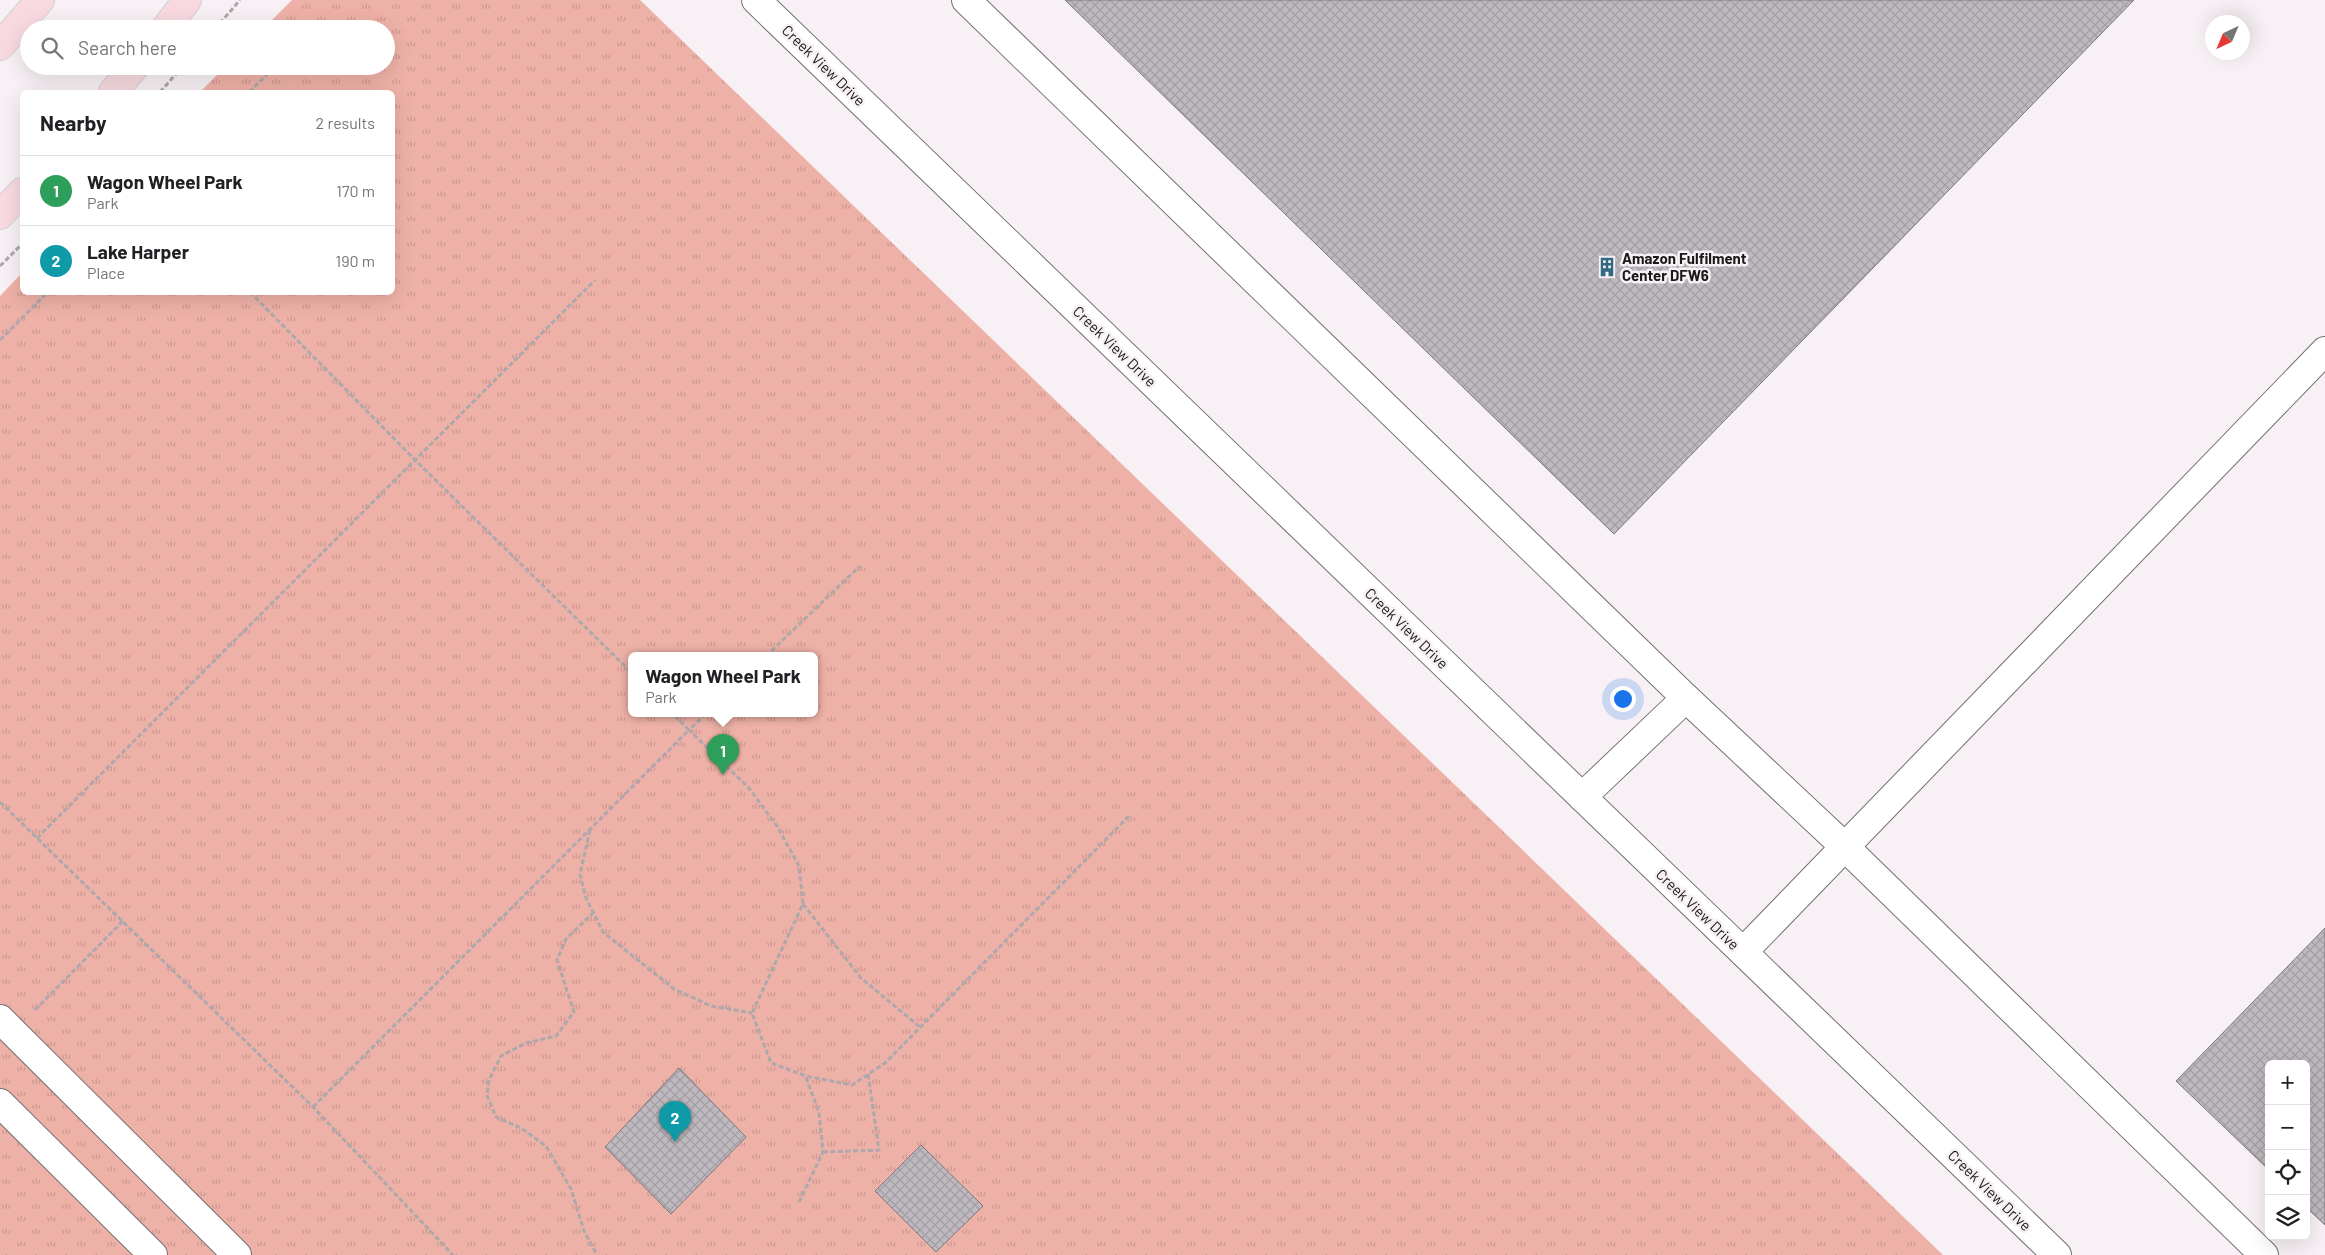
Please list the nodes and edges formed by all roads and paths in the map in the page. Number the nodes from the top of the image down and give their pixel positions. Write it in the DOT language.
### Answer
graph roads {
  1 [pos="40,0"];
  2 [pos="187,0"];
  3 [pos="240,0"];
  4 [pos="756,0"];
  5 [pos="966,0"];
  6 [pos="23,20"];
  7 [pos="172,20"];
  8 [pos="223,20"];
  9 [pos="20,23"];
  10 [pos="0,46"];
  11 [pos="127,75"];
  12 [pos="175,75"];
  13 [pos="267,75"];
  14 [pos="115,90"];
  15 [pos="162,90"];
  16 [pos="252,90"];
  17 [pos="20,194"];
  18 [pos="0,215"];
  19 [pos="20,246"];
  20 [pos="0,266"];
  21 [pos="594,280"];
  22 [pos="45,295"];
  23 [pos="253,295"];
  24 [pos="0,340"];
  25 [pos="2325,350"];
  26 [pos="415,460"];
  27 [pos="860,566"];
  28 [pos="770,652"];
  29 [pos="628,669"];
  30 [pos="1686,698"];
  31 [pos="676,717"];
  32 [pos="703,717"];
  33 [pos="689,730"];
  34 [pos="1582,797"];
  35 [pos="0,802"];
  36 [pos="1130,815"];
  37 [pos="590,830"];
  38 [pos="37,838"];
  39 [pos="1845,847"];
  40 [pos="803,904"];
  41 [pos="594,912"];
  42 [pos="123,921"];
  43 [pos="1743,952"];
  44 [pos="752,1013"];
  45 [pos="7,1025"];
  46 [pos="920,1027"];
  47 [pos="868,1074"];
  48 [pos="806,1076"];
  49 [pos="0,1103"];
  50 [pos="313,1107"];
  51 [pos="823,1152"];
  52 [pos="799,1202"];
  53 [pos="152,1255"];
  54 [pos="237,1255"];
  55 [pos="453,1255"];
  56 [pos="597,1255"];
  57 [pos="2058,1255"];
  58 [pos="2264,1255"];
  1 -- 6 [label="main road"];
  2 -- 7 [label="main road"];
  3 -- 8 [label="path"];
  4 -- 34 [label="street, Creek View Drive"];
  5 -- 30 [label="street"];
  9 -- 10 [label="main road"];
  11 -- 14 [label="main road"];
  12 -- 15 [label="path"];
  13 -- 16 [label="path"];
  17 -- 18 [label="main road"];
  19 -- 20 [label="path"];
  21 -- 26 [label="path"];
  22 -- 24 [label="path"];
  23 -- 26 [label="path"];
  25 -- 39 [label="street"];
  26 -- 29 [label="path"];
  26 -- 38 [label="path"];
  27 -- 28 [label="path"];
  30 -- 34 [label="street"];
  30 -- 39 [label="street"];
  31 -- 33 [label="path"];
  32 -- 33 [label="path"];
  33 -- 37 [label="path"];
  33 -- 40 [label="path"];
  34 -- 43 [label="street, Creek View Drive"];
  35 -- 38 [label="path"];
  36 -- 46 [label="path"];
  37 -- 41 [label="path"];
  37 -- 50 [label="path"];
  38 -- 42 [label="path"];
  39 -- 43 [label="street"];
  39 -- 58 [label="street"];
  40 -- 44 [label="path"];
  40 -- 46 [label="path"];
  41 -- 44 [label="path"];
  41 -- 56 [label="path"];
  42 -- 45 [label="path"];
  42 -- 50 [label="path"];
  43 -- 57 [label="street, Creek View Drive"];
  44 -- 48 [label="path"];
  45 -- 54 [label="street"];
  46 -- 47 [label="path"];
  47 -- 48 [label="path"];
  47 -- 51 [label="path"];
  48 -- 51 [label="path"];
  49 -- 53 [label="street"];
  50 -- 55 [label="path"];
  51 -- 52 [label="path"];
}
